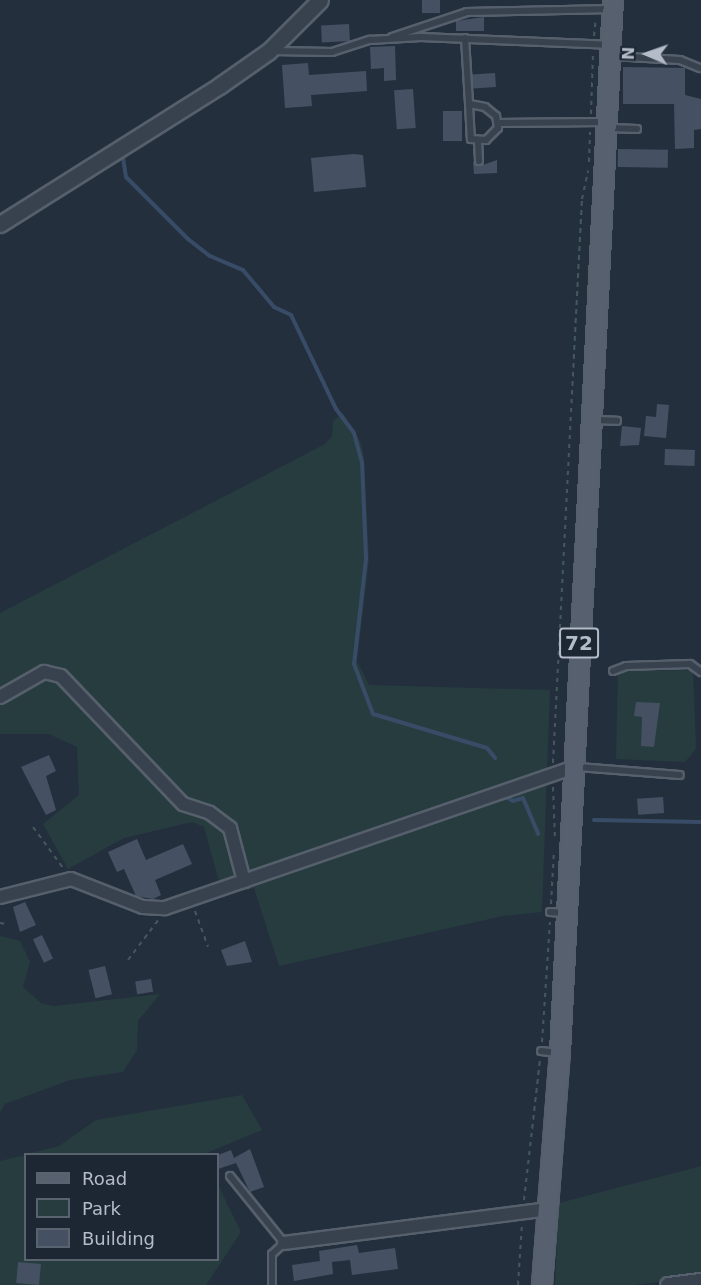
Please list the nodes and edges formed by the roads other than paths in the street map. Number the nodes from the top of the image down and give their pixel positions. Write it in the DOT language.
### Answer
graph roads {
  1 [pos="320,0"];
  2 [pos="607,6"];
  3 [pos="465,38"];
  4 [pos="386,39"];
  5 [pos="604,48"];
  6 [pos="269,51"];
  7 [pos="700,68"];
  8 [pos="469,104"];
  9 [pos="498,123"];
  10 [pos="599,124"];
  11 [pos="637,129"];
  12 [pos="478,141"];
  13 [pos="478,161"];
  14 [pos="0,224"];
  15 [pos="589,420"];
  16 [pos="617,421"];
  17 [pos="613,671"];
  18 [pos="701,672"];
  19 [pos="0,697"];
  20 [pos="574,767"];
  21 [pos="680,775"];
  22 [pos="244,881"];
  23 [pos="0,897"];
  24 [pos="541,1051"];
  25 [pos="560,1053"];
  26 [pos="230,1176"];
  27 [pos="549,1209"];
  28 [pos="284,1243"];
  29 [pos="701,1281"];
  30 [pos="272,1285"];
  31 [pos="542,1285"];
  32 [pos="668,1285"];
  1 -- 6 [label="street"];
  2 -- 4 [label="lane"];
  2 -- 5 [label="main road, 72"];
  3 -- 4 [label="lane"];
  3 -- 5 [label="lane"];
  3 -- 8 [label="lane"];
  4 -- 6 [label="lane"];
  5 -- 7 [label="lane"];
  5 -- 10 [label="main road, 72"];
  6 -- 14 [label="street"];
  8 -- 9 [label="lane"];
  8 -- 12 [label="lane"];
  9 -- 10 [label="lane"];
  9 -- 12 [label="lane"];
  10 -- 11 [label="lane"];
  10 -- 15 [label="main road, 72"];
  12 -- 13 [label="lane"];
  15 -- 16 [label="lane"];
  15 -- 20 [label="main road, 72"];
  17 -- 18 [label="lane"];
  19 -- 22 [label="street"];
  20 -- 21 [label="lane"];
  20 -- 22 [label="street"];
  20 -- 25 [label="main road, 72"];
  22 -- 23 [label="street"];
  24 -- 25 [label="lane"];
  25 -- 27 [label="main road, 72"];
  26 -- 28 [label="lane"];
  27 -- 28 [label="street"];
  27 -- 31 [label="main road, 72"];
  28 -- 30 [label="lane"];
  29 -- 32 [label="street"];
}
